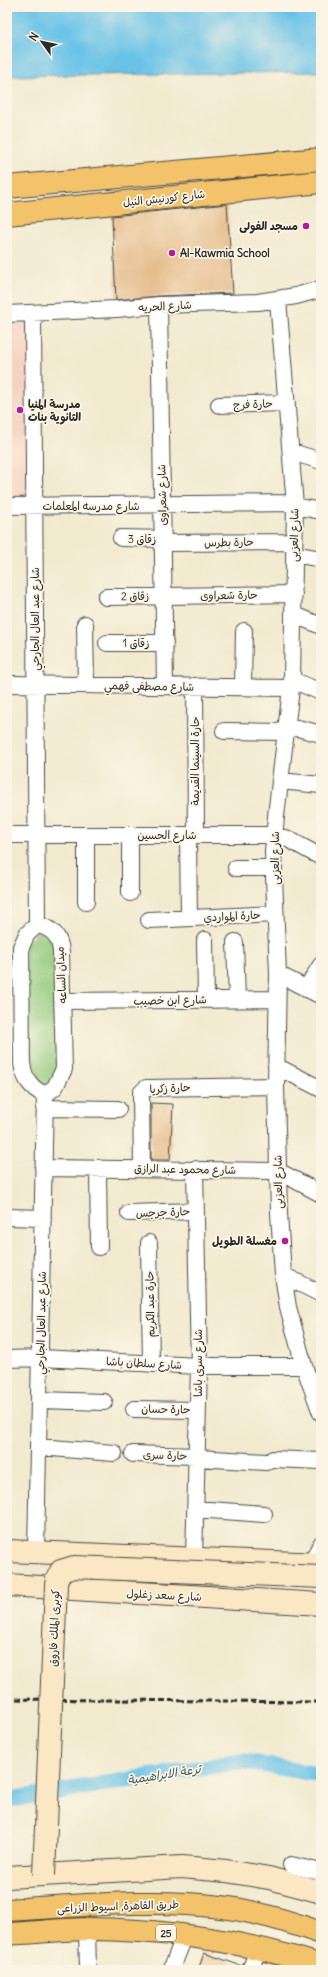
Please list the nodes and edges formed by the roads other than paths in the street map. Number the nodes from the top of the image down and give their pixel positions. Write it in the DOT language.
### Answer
graph roads {
  1 [pos="321,159"];
  2 [pos="321,182"];
  3 [pos="7,187"];
  4 [pos="7,214"];
  5 [pos="321,289"];
  6 [pos="278,300"];
  7 [pos="159,305"];
  8 [pos="33,313"];
  9 [pos="7,314"];
  10 [pos="287,403"];
  11 [pos="219,405"];
  12 [pos="292,452"];
  13 [pos="321,462"];
  14 [pos="295,504"];
  15 [pos="7,506"];
  16 [pos="34,506"];
  17 [pos="162,506"];
  18 [pos="321,511"];
  19 [pos="121,538"];
  20 [pos="163,541"];
  21 [pos="294,548"];
  22 [pos="321,559"];
  23 [pos="294,594"];
  24 [pos="106,596"];
  25 [pos="164,596"];
  26 [pos="293,614"];
  27 [pos="85,624"];
  28 [pos="321,626"];
  29 [pos="244,631"];
  30 [pos="107,643"];
  31 [pos="164,643"];
  32 [pos="7,684"];
  33 [pos="36,684"];
  34 [pos="291,684"];
  35 [pos="86,685"];
  36 [pos="166,686"];
  37 [pos="195,686"];
  38 [pos="243,686"];
  39 [pos="321,692"];
  40 [pos="286,729"];
  41 [pos="224,731"];
  42 [pos="321,734"];
  43 [pos="280,781"];
  44 [pos="321,785"];
  45 [pos="7,835"];
  46 [pos="37,835"];
  47 [pos="86,835"];
  48 [pos="130,835"];
  49 [pos="192,835"];
  50 [pos="274,835"];
  51 [pos="321,857"];
  52 [pos="236,868"];
  53 [pos="274,868"];
  54 [pos="130,893"];
  55 [pos="86,902"];
  56 [pos="275,914"];
  57 [pos="189,918"];
  58 [pos="149,920"];
  59 [pos="37,925"];
  60 [pos="205,940"];
  61 [pos="235,942"];
  62 [pos="321,965"];
  63 [pos="278,974"];
  64 [pos="306,989"];
  65 [pos="321,996"];
  66 [pos="277,998"];
  67 [pos="206,999"];
  68 [pos="237,999"];
  69 [pos="63,1001"];
  70 [pos="14,1013"];
  71 [pos="276,1066"];
  72 [pos="276,1086"];
  73 [pos="321,1088"];
  74 [pos="45,1102"];
  75 [pos="118,1109"];
  76 [pos="43,1168"];
  77 [pos="98,1168"];
  78 [pos="142,1168"];
  79 [pos="195,1169"];
  80 [pos="278,1172"];
  81 [pos="321,1194"];
  82 [pos="196,1211"];
  83 [pos="129,1213"];
  84 [pos="7,1217"];
  85 [pos="43,1218"];
  86 [pos="149,1243"];
  87 [pos="99,1247"];
  88 [pos="283,1275"];
  89 [pos="321,1294"];
  90 [pos="41,1358"];
  91 [pos="7,1359"];
  92 [pos="151,1364"];
  93 [pos="199,1366"];
  94 [pos="304,1366"];
  95 [pos="40,1400"];
  96 [pos="104,1402"];
  97 [pos="134,1408"];
  98 [pos="198,1410"];
  99 [pos="321,1411"];
  100 [pos="39,1447"];
  101 [pos="114,1453"];
  102 [pos="133,1454"];
  103 [pos="197,1457"];
  104 [pos="321,1461"];
  105 [pos="196,1510"];
  106 [pos="264,1514"];
  107 [pos="321,1544"];
  108 [pos="7,1551"];
  109 [pos="36,1551"];
  110 [pos="194,1558"];
  111 [pos="318,1568"];
  112 [pos="7,1585"];
  113 [pos="321,1604"];
  114 [pos="291,1865"];
  115 [pos="321,1872"];
  116 [pos="44,1875"];
  117 [pos="7,1877"];
  118 [pos="321,1892"];
  119 [pos="7,1910"];
  120 [pos="87,1929"];
  121 [pos="321,1933"];
  122 [pos="7,1934"];
  123 [pos="184,1935"];
  124 [pos="258,1948"];
  125 [pos="321,1966"];
  126 [pos="88,1970"];
  127 [pos="171,1970"];
  128 [pos="250,1970"];
  1 -- 3 [label="main road"];
  2 -- 4 [label="main road, شارع كورنيش النيل"];
  5 -- 6 [label="street, شارع الحريه"];
  6 -- 7 [label="street, شارع الحريه"];
  6 -- 10 [label="street, شارع العزبى"];
  7 -- 8 [label="street, شارع الحريه"];
  7 -- 17 [label="street, شارع شعراوى"];
  8 -- 9 [label="street, شارع الحريه"];
  8 -- 16 [label="street, شارع عبد العال الجارحي"];
  10 -- 11 [label="street, حارة فرج"];
  10 -- 12 [label="street, شارع العزبى"];
  12 -- 13 [label="street"];
  12 -- 14 [label="street, شارع العزبى"];
  14 -- 17 [label="street, شارع مدرسه المعلمات"];
  14 -- 18 [label="street, شارع مدرسه المعلمات"];
  14 -- 21 [label="street, شارع العزبى"];
  15 -- 16 [label="street, شارع مدرسه المعلمات"];
  16 -- 17 [label="street, شارع مدرسه المعلمات"];
  16 -- 33 [label="street, شارع عبد العال الجارحي"];
  17 -- 20 [label="street, شارع شعراوى"];
  19 -- 20 [label="street, زقاق 3"];
  20 -- 21 [label="street, حارة بطرس"];
  20 -- 25 [label="street, شارع شعراوى"];
  21 -- 22 [label="street, حارة بطرس"];
  21 -- 23 [label="street, شارع العزبى"];
  23 -- 25 [label="street, حارة شعراوى"];
  23 -- 26 [label="street, شارع العزبى"];
  24 -- 25 [label="street, زقاق 2"];
  25 -- 31 [label="street, شارع شعراوى"];
  26 -- 28 [label="street"];
  26 -- 34 [label="street, شارع العزبى"];
  27 -- 35 [label="street"];
  29 -- 38 [label="street"];
  30 -- 31 [label="street, زقاق 1"];
  31 -- 36 [label="street, شارع شعراوى"];
  32 -- 33 [label="street, شارع مصطفى فهمي"];
  33 -- 35 [label="street, شارع مصطفى فهمي"];
  33 -- 46 [label="street, شارع عبد العال الجارحي"];
  34 -- 38 [label="street, شارع مصطفى فهمي"];
  34 -- 39 [label="street"];
  34 -- 40 [label="street, شارع العزبى"];
  35 -- 36 [label="street, شارع مصطفى فهمي"];
  36 -- 37 [label="street, شارع مصطفى فهمي"];
  37 -- 38 [label="street, شارع مصطفى فهمي"];
  37 -- 49 [label="street, حارة السينما القديمة"];
  40 -- 41 [label="street"];
  40 -- 42 [label="street"];
  40 -- 43 [label="street, شارع العزبى"];
  43 -- 44 [label="street"];
  43 -- 50 [label="street, شارع العزبى"];
  45 -- 46 [label="street, شارع الحسين"];
  46 -- 47 [label="street, شارع الحسين"];
  46 -- 59 [label="street, شارع عبد العال الجارحي"];
  47 -- 48 [label="street, شارع الحسين"];
  47 -- 55 [label="street"];
  48 -- 49 [label="street, شارع الحسين"];
  48 -- 54 [label="street"];
  49 -- 50 [label="street, شارع الحسين"];
  49 -- 57 [label="street, حارة المواردي"];
  50 -- 51 [label="street, شارع الحسين"];
  50 -- 53 [label="street, شارع العزبى"];
  52 -- 53 [label="street"];
  53 -- 56 [label="street, شارع العزبى"];
  56 -- 57 [label="street, حارة المواردي"];
  56 -- 63 [label="street, شارع العزبى"];
  57 -- 58 [label="street, حارة المواردي"];
  59 -- 69 [label="street, ميدان الساعه"];
  59 -- 70 [label="street"];
  60 -- 67 [label="street"];
  61 -- 68 [label="street"];
  62 -- 64 [label="street"];
  63 -- 64 [label="street"];
  63 -- 66 [label="street, شارع العزبى"];
  64 -- 65 [label="street"];
  66 -- 68 [label="street, شارع ابن خصيب"];
  66 -- 71 [label="street, شارع العزبى"];
  67 -- 68 [label="street, شارع ابن خصيب"];
  67 -- 69 [label="street, شارع ابن خصيب"];
  69 -- 74 [label="street, ميدان الساعه"];
  70 -- 74 [label="street"];
  71 -- 72 [label="street, شارع العزبى"];
  71 -- 73 [label="street"];
  72 -- 78 [label="street, حارة زكريا"];
  72 -- 80 [label="street, شارع العزبى"];
  74 -- 75 [label="street"];
  74 -- 76 [label="street, شارع عبد العال الجارحي"];
  76 -- 77 [label="street, شارع محمود عبد الرازق"];
  76 -- 85 [label="street, شارع عبد العال الجارحي"];
  77 -- 78 [label="street, شارع محمود عبد الرازق"];
  77 -- 87 [label="street"];
  78 -- 79 [label="street, شارع محمود عبد الرازق"];
  79 -- 80 [label="street, شارع محمود عبد الرازق"];
  79 -- 82 [label="street, شارع سرى باشا"];
  80 -- 81 [label="street, شارع محمود عبد الرازق"];
  80 -- 88 [label="street, شارع العزبى"];
  82 -- 83 [label="street, حارة جرجس"];
  82 -- 93 [label="street, شارع سرى باشا"];
  84 -- 85 [label="street"];
  85 -- 90 [label="street, شارع عبد العال الجارحي"];
  86 -- 92 [label="street, حارة عبد الكريم"];
  88 -- 89 [label="street"];
  88 -- 94 [label="street, شارع العزبى"];
  90 -- 91 [label="street, شارع سلطان باشا"];
  90 -- 92 [label="street, شارع سلطان باشا"];
  90 -- 95 [label="street, شارع عبد العال الجارحي"];
  92 -- 93 [label="street, شارع سلطان باشا"];
  93 -- 94 [label="street, شارع سلطان باشا"];
  93 -- 98 [label="street, شارع سرى باشا"];
  94 -- 99 [label="street, شارع العزبى"];
  95 -- 96 [label="street"];
  95 -- 100 [label="street, شارع عبد العال الجارحي"];
  97 -- 98 [label="street, حارة حسان"];
  98 -- 103 [label="street, شارع سرى باشا"];
  100 -- 101 [label="street"];
  100 -- 109 [label="street, شارع عبد العال الجارحي"];
  102 -- 103 [label="street, حارة سرى"];
  103 -- 104 [label="street, حارة سرى"];
  103 -- 105 [label="street, شارع سرى باشا"];
  105 -- 106 [label="street"];
  105 -- 110 [label="street, شارع سرى باشا"];
  107 -- 111 [label="street"];
  108 -- 109 [label="main road"];
  109 -- 110 [label="main road"];
  110 -- 111 [label="main road"];
  111 -- 116 [label="main road, كوبرى الملك فاروق, bridge"];
  112 -- 113 [label="main road, شارع سعد زغلول"];
  114 -- 115 [label="street"];
  116 -- 117 [label="main road"];
  116 -- 118 [label="main road"];
  119 -- 121 [label="main road, طريق القاهرة, اسيوط الزراعى"];
  120 -- 122 [label="main road, طريق القاهرة, اسيوط الزراعى / 25"];
  120 -- 123 [label="main road, طريق القاهرة, اسيوط الزراعى / 25"];
  120 -- 126 [label="street"];
  123 -- 124 [label="main road, طريق القاهرة, اسيوط الزراعى / 25"];
  123 -- 127 [label="street"];
  124 -- 125 [label="main road, طريق القاهرة, اسيوط الزراعى / 25"];
  124 -- 128 [label="street"];
}
